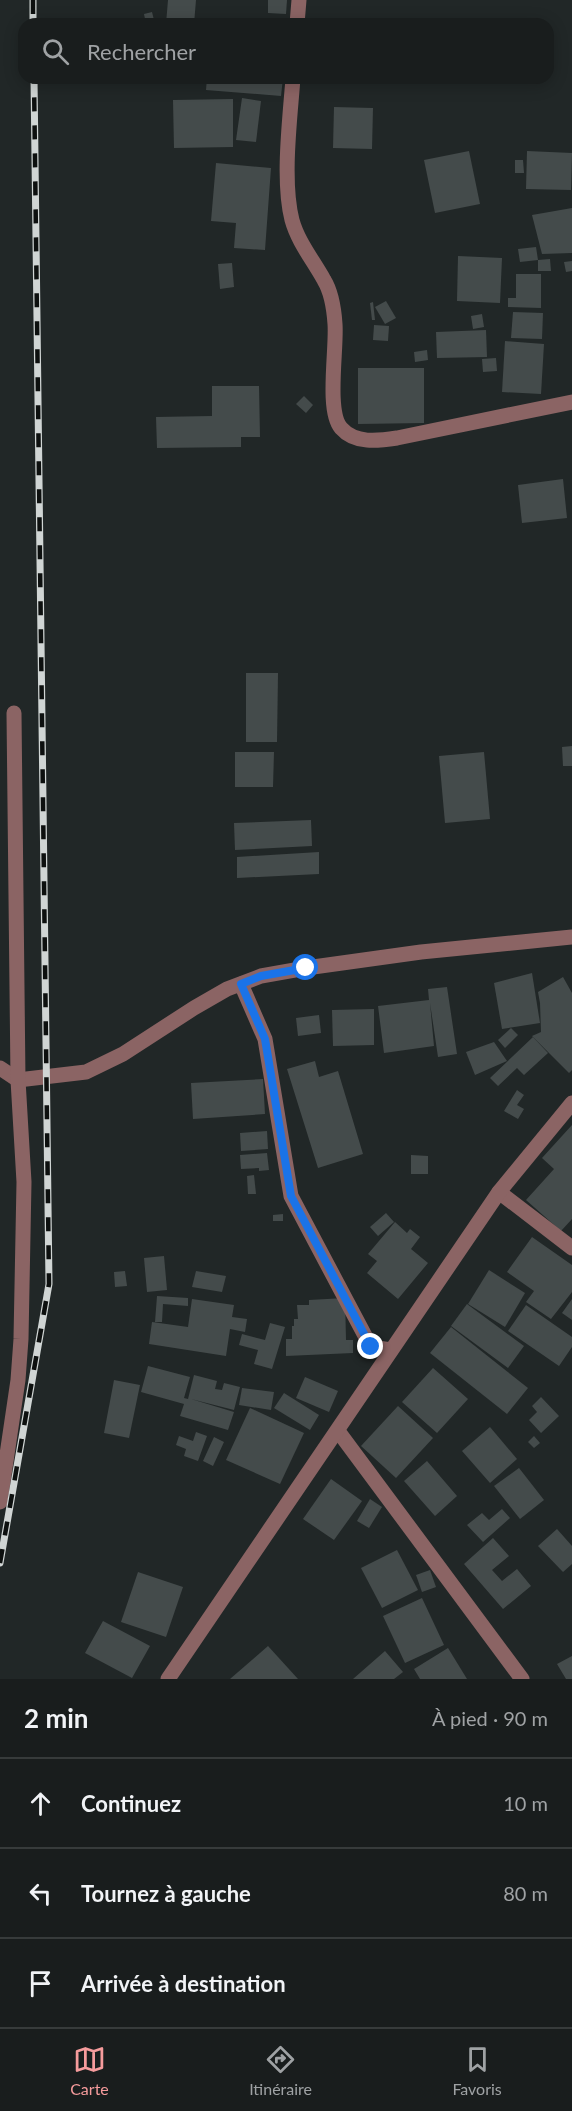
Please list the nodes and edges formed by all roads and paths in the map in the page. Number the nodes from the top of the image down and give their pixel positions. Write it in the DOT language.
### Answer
graph roads {
  1 [pos="299,0"];
  2 [pos="298,18"];
  3 [pos="293,84"];
  4 [pos="572,402"];
  5 [pos="14,713"];
  6 [pos="572,937"];
  7 [pos="241,984"];
  8 [pos="0,1068"];
  9 [pos="18,1080"];
  10 [pos="572,1103"];
  11 [pos="499,1192"];
  12 [pos="572,1248"];
  13 [pos="391,1350"];
  14 [pos="338,1431"];
  15 [pos="0,1502"];
  16 [pos="168,1679"];
  17 [pos="522,1679"];
  1 -- 2 [label="street"];
  3 -- 4 [label="street"];
  5 -- 9 [label="street"];
  6 -- 7 [label="street"];
  7 -- 9 [label="street"];
  7 -- 13 [label="street"];
  8 -- 9 [label="street"];
  9 -- 15 [label="street"];
  10 -- 11 [label="street"];
  11 -- 12 [label="street"];
  11 -- 13 [label="street"];
  13 -- 14 [label="street"];
  14 -- 16 [label="street"];
  14 -- 17 [label="street"];
}
